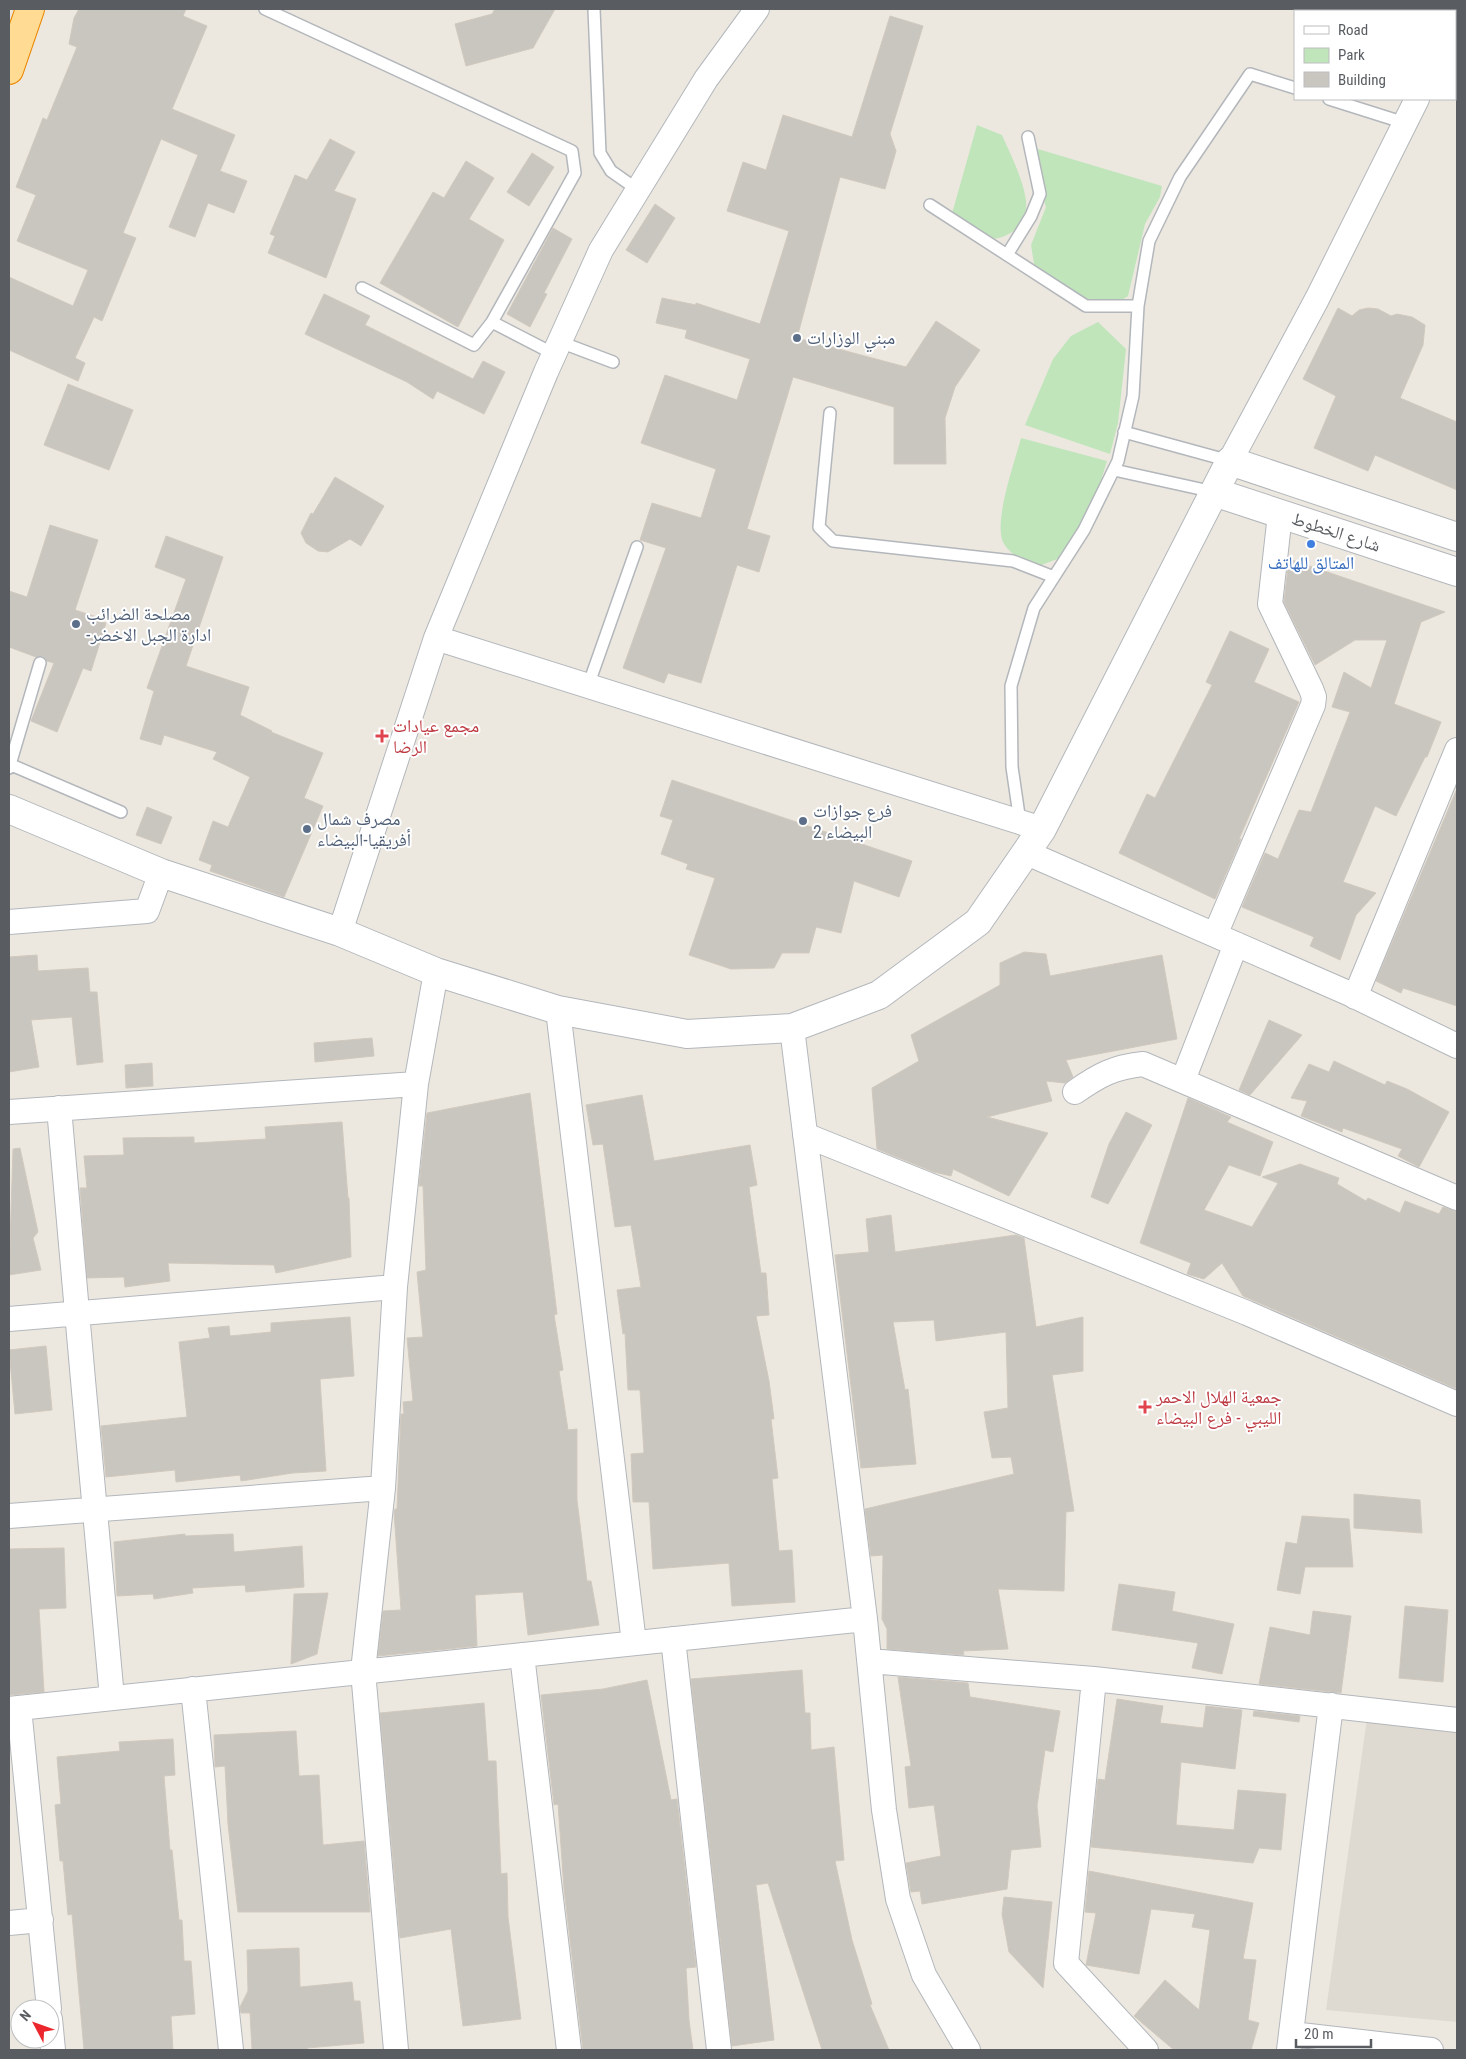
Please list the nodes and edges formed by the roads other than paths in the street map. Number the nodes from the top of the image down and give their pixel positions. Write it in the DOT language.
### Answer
graph roads {
  1 [pos="30,9"];
  2 [pos="265,9"];
  3 [pos="594,9"];
  4 [pos="757,9"];
  5 [pos="9,70"];
  6 [pos="1294,88"];
  7 [pos="1332,100"];
  8 [pos="1416,100"];
  9 [pos="1405,123"];
  10 [pos="1028,137"];
  11 [pos="638,190"];
  12 [pos="930,205"];
  13 [pos="1007,255"];
  14 [pos="362,288"];
  15 [pos="1138,306"];
  16 [pos="492,322"];
  17 [pos="557,348"];
  18 [pos="613,362"];
  19 [pos="830,413"];
  20 [pos="1124,432"];
  21 [pos="1230,461"];
  22 [pos="1114,470"];
  23 [pos="1214,492"];
  24 [pos="1280,514"];
  25 [pos="1457,537"];
  26 [pos="637,547"];
  27 [pos="1457,572"];
  28 [pos="1054,578"];
  29 [pos="436,638"];
  30 [pos="40,663"];
  31 [pos="588,686"];
  32 [pos="1457,750"];
  33 [pos="9,766"];
  34 [pos="9,809"];
  35 [pos="121,812"];
  36 [pos="1031,826"];
  37 [pos="1027,853"];
  38 [pos="161,873"];
  39 [pos="9,922"];
  40 [pos="340,932"];
  41 [pos="1215,935"];
  42 [pos="1236,944"];
  43 [pos="436,972"];
  44 [pos="1355,997"];
  45 [pos="558,1010"];
  46 [pos="792,1028"];
  47 [pos="1457,1046"];
  48 [pos="1183,1080"];
  49 [pos="416,1084"];
  50 [pos="1075,1092"];
  51 [pos="59,1108"];
  52 [pos="9,1112"];
  53 [pos="805,1135"];
  54 [pos="1457,1198"];
  55 [pos="395,1287"];
  56 [pos="76,1314"];
  57 [pos="9,1319"];
  58 [pos="1457,1404"];
  59 [pos="383,1488"];
  60 [pos="96,1509"];
  61 [pos="9,1516"];
  62 [pos="864,1619"];
  63 [pos="673,1639"];
  64 [pos="634,1643"];
  65 [pos="522,1655"];
  66 [pos="869,1661"];
  67 [pos="363,1670"];
  68 [pos="1094,1679"];
  69 [pos="193,1690"];
  70 [pos="112,1698"];
  71 [pos="1331,1705"];
  72 [pos="14,1708"];
  73 [pos="1457,1720"];
  74 [pos="41,1920"];
  75 [pos="9,1923"];
  76 [pos="48,1999"];
  77 [pos="1291,2042"];
  78 [pos="231,2050"];
  79 [pos="396,2050"];
  80 [pos="569,2050"];
  81 [pos="719,2050"];
  82 [pos="968,2050"];
  83 [pos="1146,2050"];
  84 [pos="1431,2050"];
  1 -- 5 [label="highway"];
  2 -- 16 [label="lane"];
  3 -- 11 [label="lane"];
  4 -- 11 [label="street"];
  6 -- 15 [label="lane"];
  7 -- 9 [label="lane"];
  8 -- 9 [label="street"];
  9 -- 21 [label="street"];
  10 -- 13 [label="lane"];
  11 -- 17 [label="street"];
  12 -- 13 [label="lane"];
  13 -- 15 [label="lane"];
  14 -- 16 [label="lane"];
  15 -- 20 [label="lane"];
  16 -- 17 [label="lane"];
  17 -- 18 [label="lane"];
  17 -- 29 [label="street"];
  19 -- 28 [label="lane"];
  20 -- 21 [label="lane"];
  20 -- 22 [label="lane"];
  21 -- 23 [label="street"];
  21 -- 25 [label="street, شارع الخطوط"];
  22 -- 23 [label="lane"];
  22 -- 28 [label="lane"];
  23 -- 24 [label="street, شارع الخطوط"];
  23 -- 36 [label="street"];
  24 -- 27 [label="street, شارع الخطوط"];
  24 -- 41 [label="street"];
  26 -- 31 [label="lane"];
  28 -- 36 [label="lane"];
  29 -- 31 [label="street"];
  29 -- 40 [label="street"];
  30 -- 33 [label="lane"];
  31 -- 36 [label="street"];
  32 -- 44 [label="street"];
  33 -- 35 [label="lane"];
  34 -- 38 [label="street"];
  36 -- 37 [label="street"];
  37 -- 41 [label="street"];
  37 -- 46 [label="street"];
  38 -- 39 [label="street"];
  38 -- 40 [label="street"];
  40 -- 43 [label="street"];
  41 -- 42 [label="street"];
  42 -- 44 [label="street"];
  42 -- 48 [label="street"];
  43 -- 45 [label="street"];
  43 -- 49 [label="street"];
  44 -- 47 [label="street"];
  45 -- 46 [label="street"];
  45 -- 64 [label="street"];
  46 -- 53 [label="street"];
  48 -- 50 [label="street"];
  48 -- 54 [label="street"];
  49 -- 51 [label="street"];
  49 -- 55 [label="street"];
  51 -- 52 [label="street"];
  51 -- 56 [label="street"];
  53 -- 58 [label="street"];
  53 -- 62 [label="street"];
  55 -- 56 [label="street"];
  55 -- 59 [label="street"];
  56 -- 57 [label="street"];
  56 -- 60 [label="street"];
  59 -- 60 [label="street"];
  59 -- 67 [label="street"];
  60 -- 61 [label="street"];
  60 -- 70 [label="street"];
  62 -- 63 [label="street"];
  62 -- 66 [label="street"];
  63 -- 64 [label="street"];
  63 -- 81 [label="street"];
  64 -- 65 [label="street"];
  65 -- 67 [label="street"];
  65 -- 80 [label="street"];
  66 -- 68 [label="street"];
  66 -- 82 [label="street"];
  67 -- 69 [label="street"];
  67 -- 79 [label="street"];
  68 -- 71 [label="street"];
  68 -- 83 [label="street"];
  69 -- 70 [label="street"];
  69 -- 78 [label="street"];
  70 -- 72 [label="street"];
  71 -- 73 [label="street"];
  71 -- 77 [label="street"];
  72 -- 74 [label="street"];
  74 -- 75 [label="street"];
  74 -- 76 [label="street"];
  77 -- 84 [label="street"];
}
